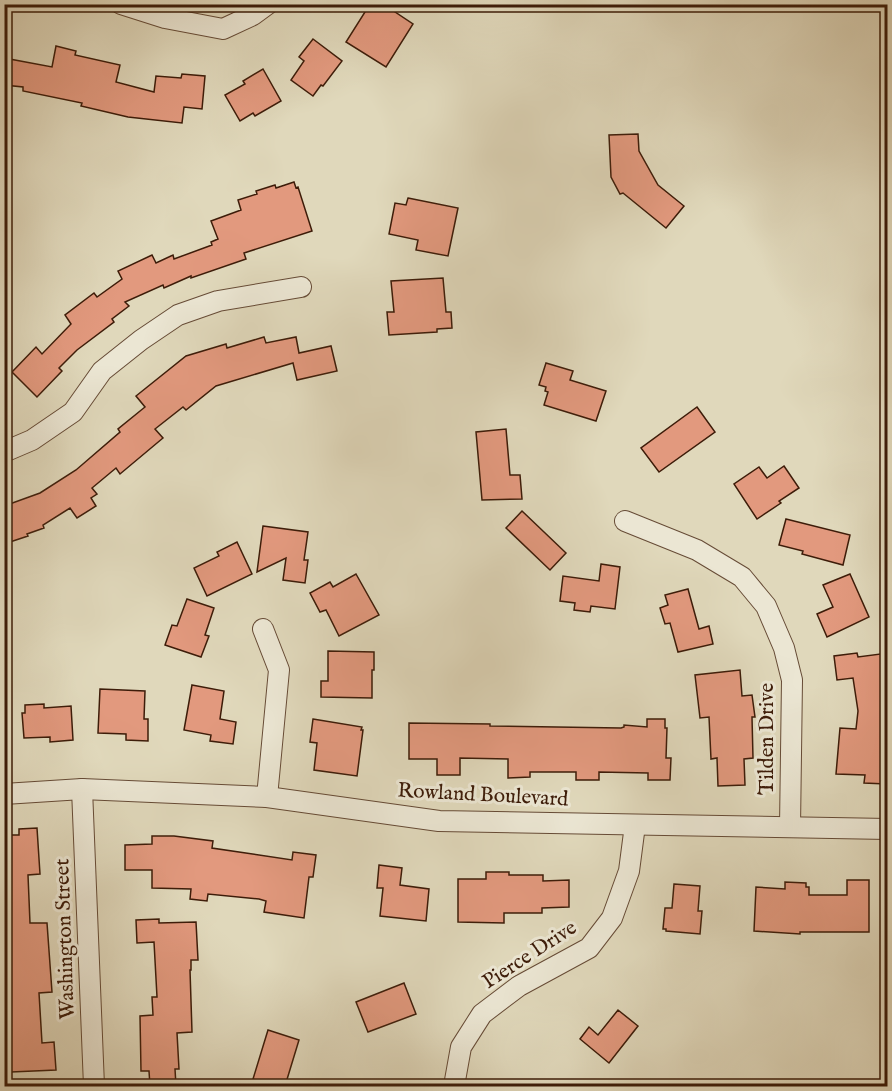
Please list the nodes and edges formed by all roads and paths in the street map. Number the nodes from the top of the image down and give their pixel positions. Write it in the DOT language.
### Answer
graph roads {
  1 [pos="121,4"];
  2 [pos="268,4"];
  3 [pos="302,287"];
  4 [pos="4,453"];
  5 [pos="625,521"];
  6 [pos="263,629"];
  7 [pos="82,789"];
  8 [pos="4,794"];
  9 [pos="267,797"];
  10 [pos="635,825"];
  11 [pos="790,827"];
  12 [pos="888,829"];
  13 [pos="94,1086"];
  14 [pos="454,1086"];
  1 -- 2 [label="street"];
  3 -- 4 [label="street"];
  5 -- 11 [label="street, Tilden Drive"];
  6 -- 9 [label="street"];
  7 -- 8 [label="street, Rowland Boulevard"];
  7 -- 9 [label="street, Rowland Boulevard"];
  7 -- 13 [label="street, Washington Street"];
  9 -- 10 [label="street, Rowland Boulevard"];
  10 -- 11 [label="street, Rowland Boulevard"];
  10 -- 14 [label="street, Pierce Drive"];
  11 -- 12 [label="street, Rowland Boulevard"];
}
